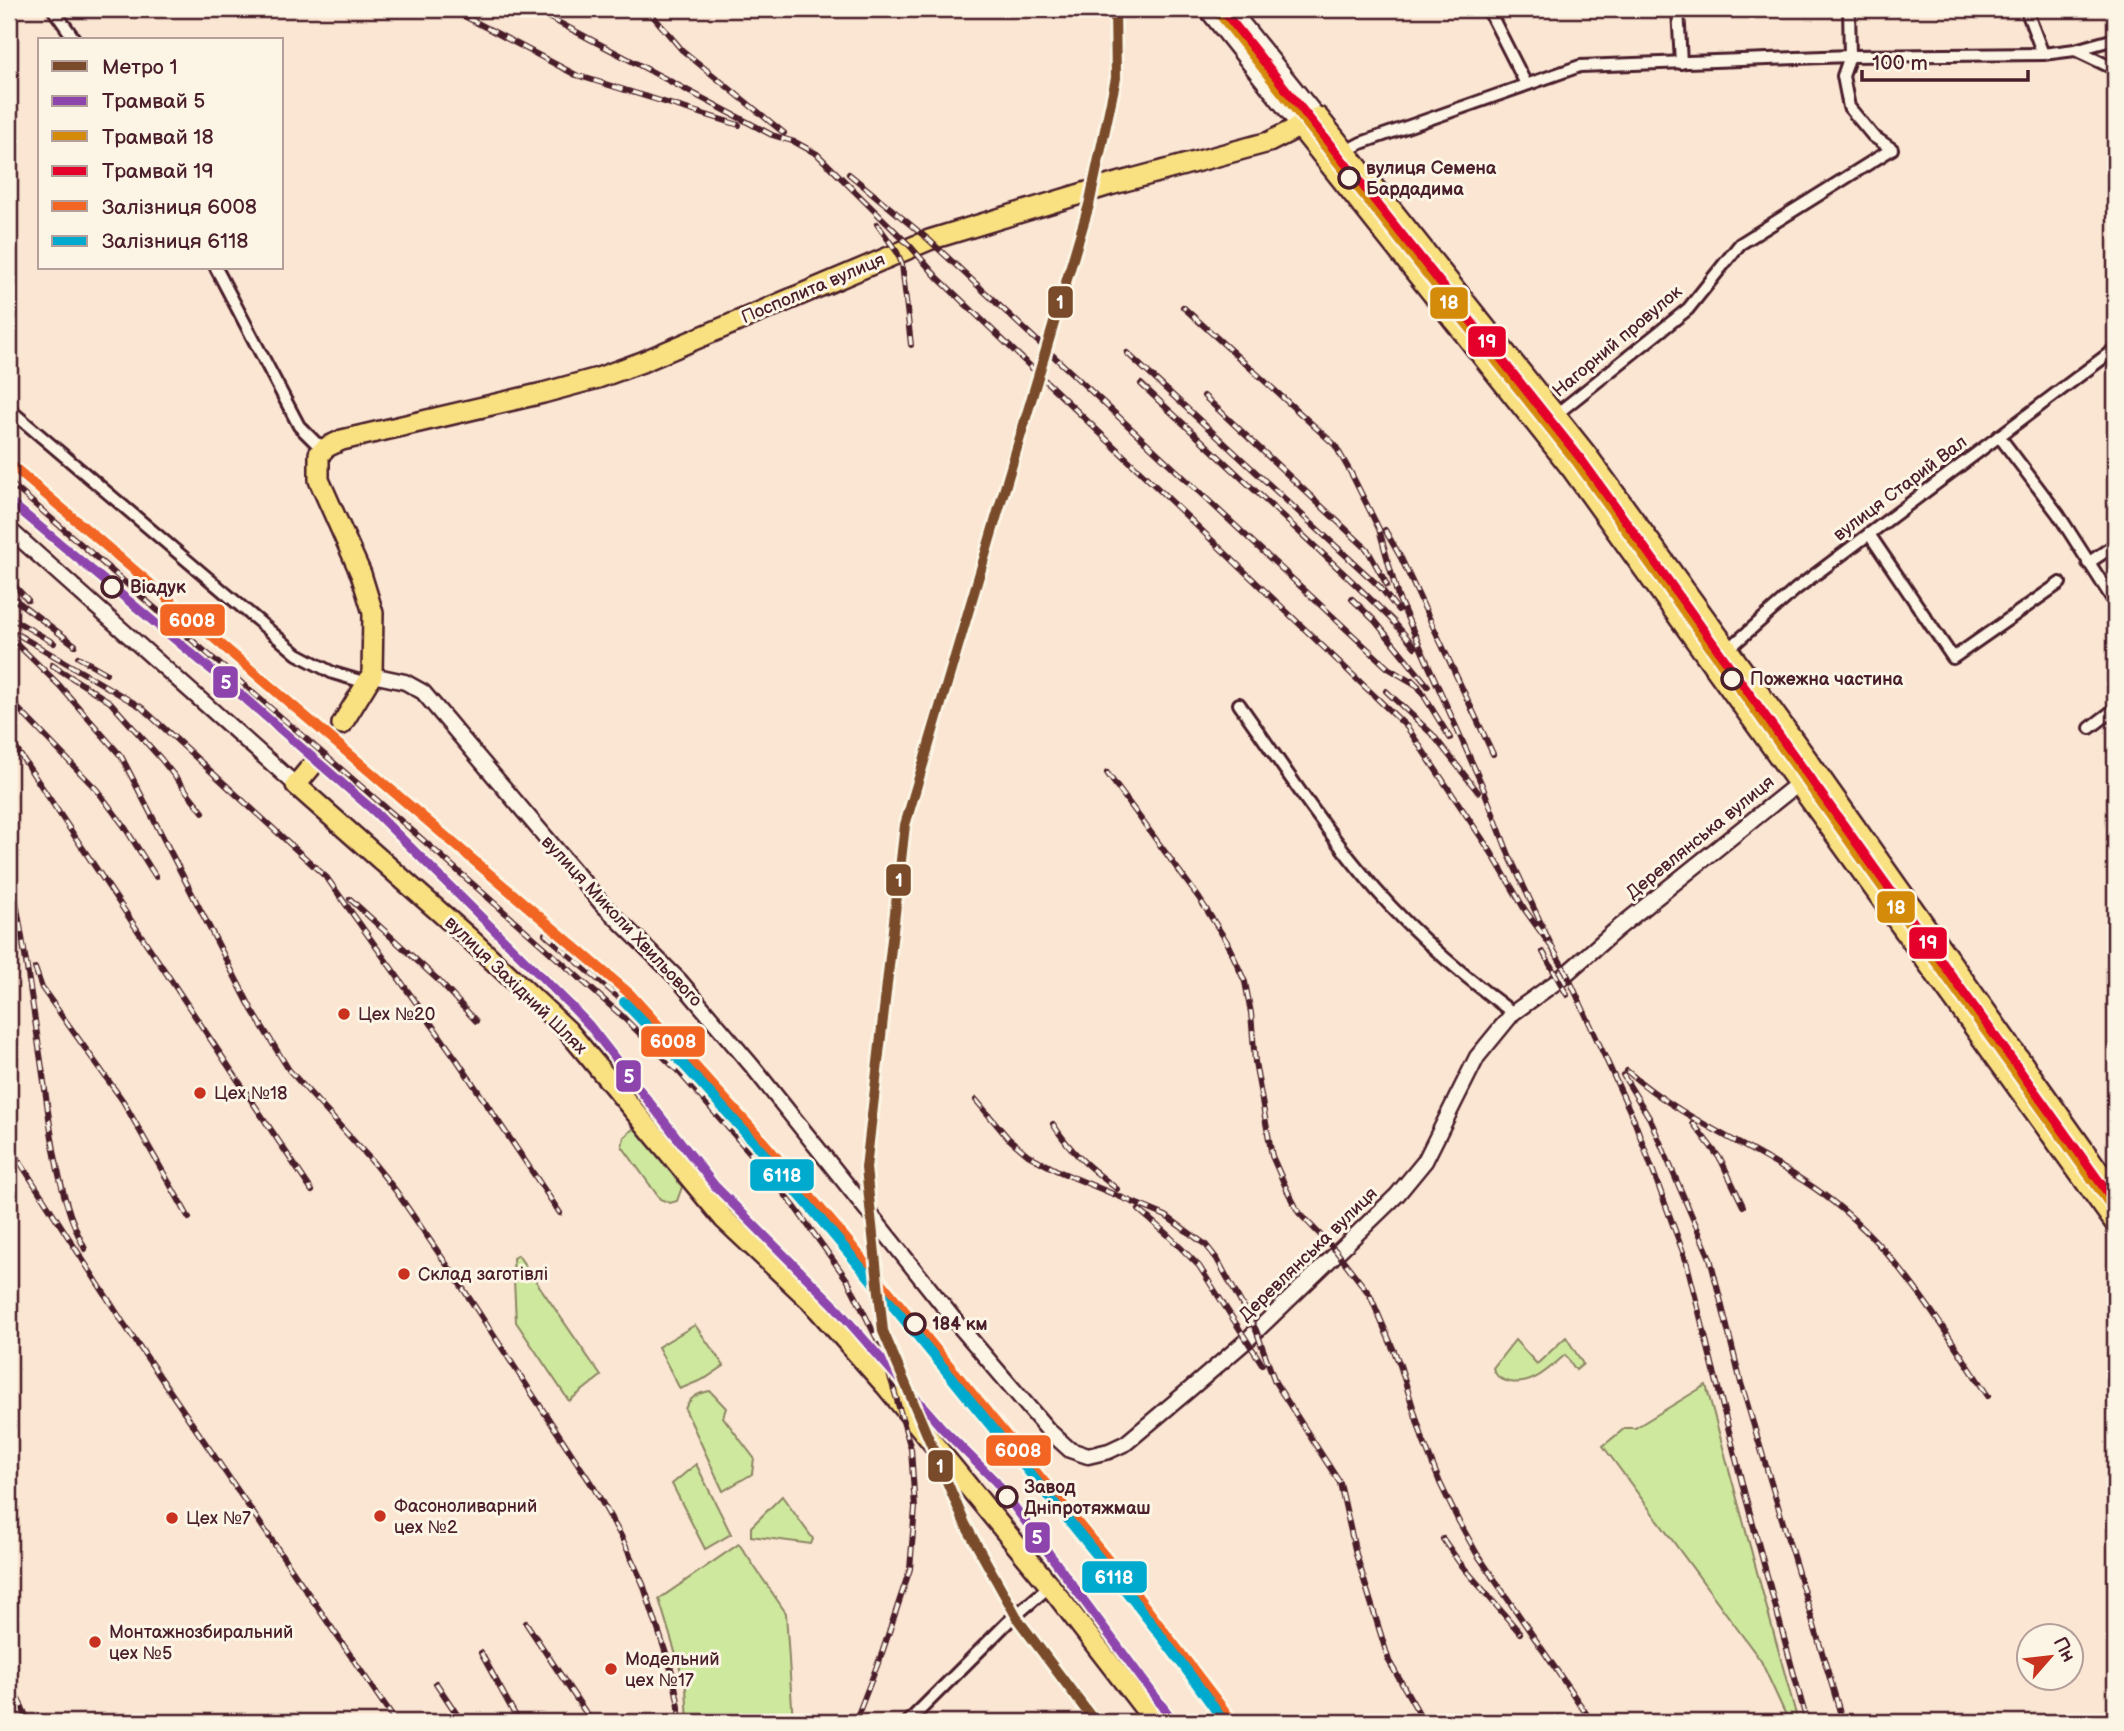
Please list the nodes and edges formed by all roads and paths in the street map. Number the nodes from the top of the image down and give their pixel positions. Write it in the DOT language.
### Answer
graph roads {
  1 [pos="53,9"];
  2 [pos="1206,9"];
  3 [pos="1231,9"];
  4 [pos="1488,9"];
  5 [pos="1678,9"];
  6 [pos="1849,9"];
  7 [pos="2026,9"];
  8 [pos="74,38"];
  9 [pos="2115,39"];
  10 [pos="2075,50"];
  11 [pos="2043,54"];
  12 [pos="1850,56"];
  13 [pos="1681,63"];
  14 [pos="2115,69"];
  15 [pos="1526,85"];
  16 [pos="1318,117"];
  17 [pos="1299,126"];
  18 [pos="1345,150"];
  19 [pos="1327,161"];
  20 [pos="217,270"];
  21 [pos="2115,349"];
  22 [pos="9,409"];
  23 [pos="1556,415"];
  24 [pos="1539,428"];
  25 [pos="1999,436"];
  26 [pos="327,447"];
  27 [pos="9,529"];
  28 [pos="1869,534"];
  29 [pos="2115,545"];
  30 [pos="2088,563"];
  31 [pos="2060,583"];
  32 [pos="2115,603"];
  33 [pos="1728,649"];
  34 [pos="1713,663"];
  35 [pos="370,679"];
  36 [pos="1239,704"];
  37 [pos="2115,709"];
  38 [pos="342,724"];
  39 [pos="2090,728"];
  40 [pos="310,767"];
  41 [pos="1815,770"];
  42 [pos="1796,784"];
  43 [pos="296,785"];
  44 [pos="1513,1013"];
  45 [pos="2115,1194"];
  46 [pos="2115,1223"];
  47 [pos="1070,1450"];
  48 [pos="1050,1586"];
  49 [pos="908,1722"];
  50 [pos="1154,1722"];
  1 -- 8 [label="street"];
  2 -- 17 [label="street"];
  3 -- 16 [label="street"];
  4 -- 15 [label="street"];
  5 -- 13 [label="street"];
  6 -- 12 [label="street"];
  7 -- 11 [label="street"];
  9 -- 10 [label="street"];
  10 -- 11 [label="street"];
  10 -- 14 [label="street"];
  11 -- 12 [label="street"];
  12 -- 13 [label="street"];
  12 -- 23 [label="street, Нагорний провулок"];
  13 -- 15 [label="street"];
  15 -- 18 [label="street"];
  16 -- 17 [label="highway, Посполита вулиця"];
  16 -- 18 [label="highway"];
  17 -- 19 [label="highway"];
  17 -- 26 [label="highway, Посполита вулиця"];
  18 -- 19 [label="street"];
  18 -- 23 [label="highway"];
  19 -- 24 [label="highway"];
  20 -- 26 [label="street"];
  21 -- 25 [label="street, вулиця Старий Вал"];
  22 -- 35 [label="street, вулиця Миколи Хвильового"];
  23 -- 24 [label="street, Нагорний провулок"];
  23 -- 33 [label="highway"];
  24 -- 34 [label="highway"];
  25 -- 28 [label="street, вулиця Старий Вал"];
  25 -- 30 [label="street"];
  26 -- 35 [label="highway"];
  27 -- 43 [label="street, вулиця Західний Шлях"];
  28 -- 31 [label="street"];
  28 -- 33 [label="street, вулиця Старий Вал"];
  29 -- 30 [label="street"];
  30 -- 32 [label="street"];
  33 -- 34 [label="street, вулиця Старий Вал"];
  33 -- 41 [label="highway"];
  34 -- 42 [label="highway"];
  35 -- 38 [label="highway"];
  35 -- 47 [label="street, вулиця Миколи Хвильового"];
  36 -- 44 [label="street"];
  37 -- 39 [label="street"];
  40 -- 43 [label="highway"];
  41 -- 42 [label="street, Деревлянська вулиця"];
  41 -- 45 [label="highway"];
  42 -- 44 [label="street, Деревлянська вулиця"];
  42 -- 46 [label="highway"];
  43 -- 48 [label="highway, вулиця Західний Шлях"];
  44 -- 47 [label="street, Деревлянська вулиця"];
  48 -- 49 [label="street"];
  48 -- 50 [label="highway, вулиця Західний Шлях"];
}
